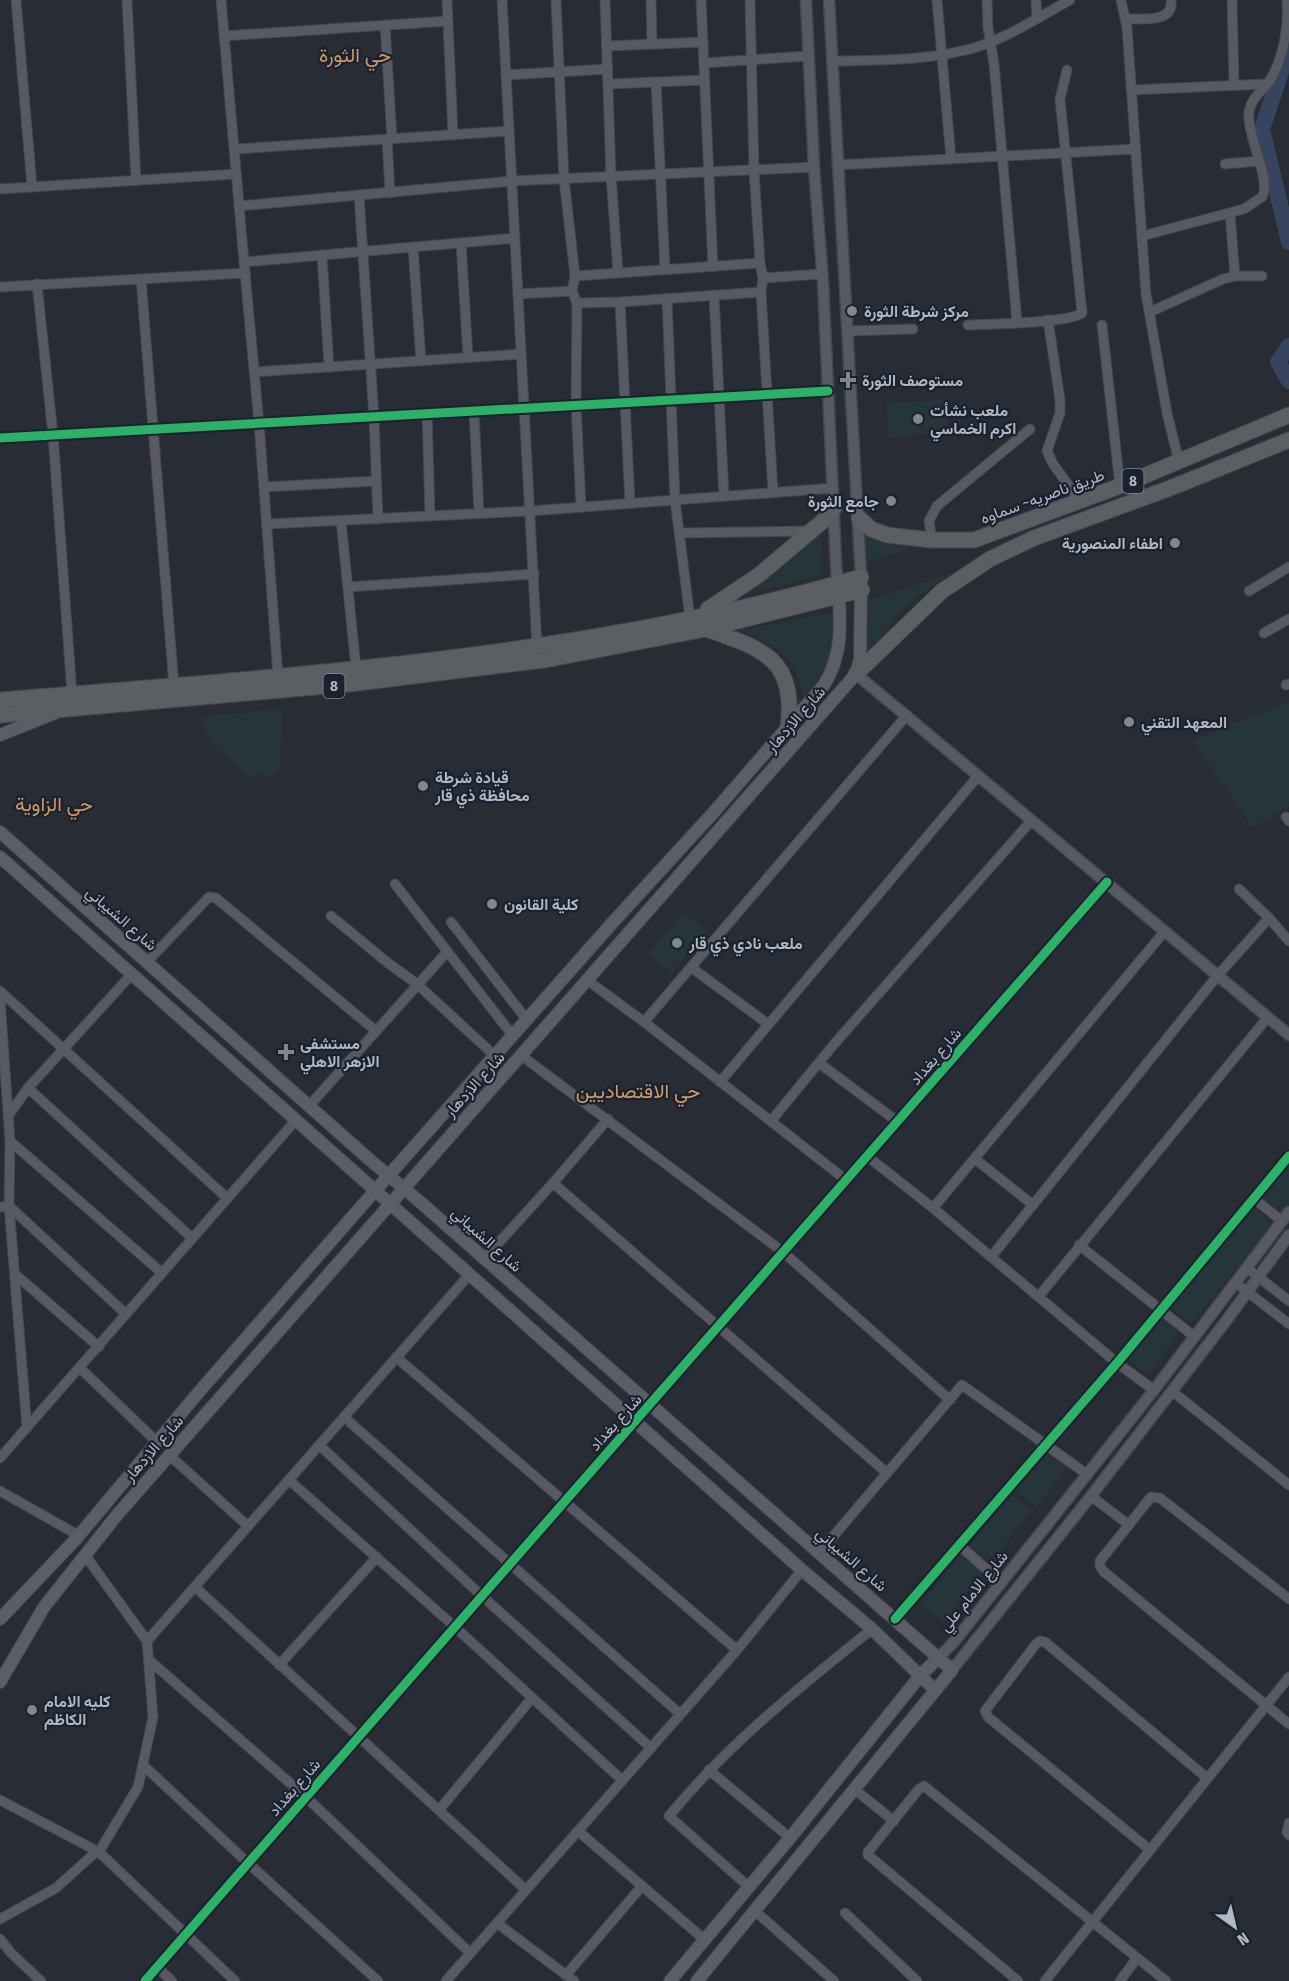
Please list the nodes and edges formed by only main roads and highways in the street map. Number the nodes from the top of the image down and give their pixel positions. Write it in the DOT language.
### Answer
graph roads {
  1 [pos="1289,415"];
  2 [pos="1289,440"];
  3 [pos="1172,464"];
  4 [pos="1173,487"];
  5 [pos="834,508"];
  6 [pos="859,518"];
  7 [pos="861,583"];
  8 [pos="838,590"];
  9 [pos="690,618"];
  10 [pos="706,629"];
  11 [pos="359,674"];
  12 [pos="856,674"];
  13 [pos="0,700"];
  14 [pos="60,711"];
  15 [pos="4,716"];
  16 [pos="788,728"];
  17 [pos="0,735"];
  18 [pos="0,832"];
  19 [pos="0,857"];
  20 [pos="642,892"];
  21 [pos="655,903"];
  22 [pos="83,906"];
  23 [pos="70,920"];
  24 [pos="389,1175"];
  25 [pos="404,1188"];
  26 [pos="375,1190"];
  27 [pos="390,1203"];
  28 [pos="198,1393"];
  29 [pos="212,1406"];
  30 [pos="0,1619"];
  31 [pos="939,1657"];
  32 [pos="952,1670"];
  33 [pos="920,1676"];
  34 [pos="0,1682"];
  35 [pos="936,1690"];
  36 [pos="670,1981"];
  37 [pos="697,1981"];
  1 -- 3 [label="highway, طريق ناصريه~ سماوه / 8"];
  2 -- 4 [label="highway, 8"];
  3 -- 4 [label="highway"];
  3 -- 6 [label="highway, طريق ناصريه~ سماوه / 8"];
  4 -- 12 [label="highway, 8"];
  5 -- 9 [label="highway"];
  7 -- 8 [label="highway, 8"];
  7 -- 12 [label="main road"];
  8 -- 9 [label="highway, 8"];
  8 -- 10 [label="highway, 8"];
  8 -- 16 [label="main road, شارع الازدهار"];
  9 -- 11 [label="highway, 8"];
  10 -- 11 [label="highway, 8"];
  10 -- 16 [label="highway"];
  11 -- 13 [label="highway, 8"];
  11 -- 14 [label="highway, 8"];
  12 -- 21 [label="main road, شارع الازدهار"];
  14 -- 15 [label="highway, 8"];
  14 -- 17 [label="main road"];
  16 -- 20 [label="main road, شارع الازدهار"];
  18 -- 22 [label="main road, شارع الشيباني"];
  19 -- 23 [label="main road"];
  20 -- 21 [label="main road"];
  20 -- 24 [label="main road, شارع الازدهار"];
  21 -- 25 [label="main road, شارع الازدهار"];
  22 -- 23 [label="main road"];
  22 -- 24 [label="main road, شارع الشيباني"];
  23 -- 26 [label="main road"];
  24 -- 25 [label="main road, شارع الشيباني"];
  24 -- 26 [label="main road, شارع الازدهار"];
  25 -- 27 [label="main road, شارع الازدهار"];
  25 -- 31 [label="main road, شارع الشيباني"];
  26 -- 27 [label="main road"];
  26 -- 28 [label="main road, شارع الازدهار"];
  27 -- 29 [label="main road, شارع الازدهار"];
  27 -- 33 [label="main road"];
  28 -- 29 [label="main road"];
  28 -- 30 [label="main road, شارع الازدهار"];
  29 -- 34 [label="main road, شارع الازدهار"];
  31 -- 32 [label="main road, شارع الشيباني"];
  31 -- 33 [label="main road, شارع الامام علي"];
  32 -- 35 [label="main road, شارع الامام علي"];
  33 -- 35 [label="main road"];
  33 -- 36 [label="main road, شارع الامام علي"];
  35 -- 37 [label="main road, شارع الامام علي"];
}
